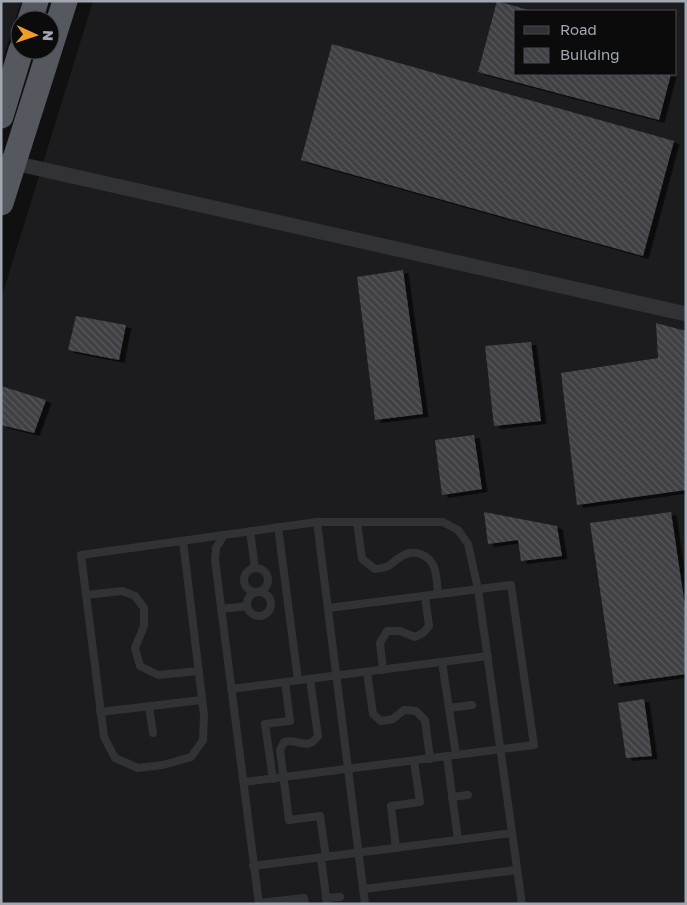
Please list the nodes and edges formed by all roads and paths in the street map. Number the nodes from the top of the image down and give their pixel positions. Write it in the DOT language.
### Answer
graph roads {
  1 [pos="65,1"];
  2 [pos="18,60"];
  3 [pos="1,116"];
  4 [pos="8,162"];
  5 [pos="1,203"];
  6 [pos="686,314"];
  7 [pos="317,522"];
  8 [pos="357,522"];
  9 [pos="278,527"];
  10 [pos="250,531"];
  11 [pos="224,535"];
  12 [pos="183,541"];
  13 [pos="255,568"];
  14 [pos="478,589"];
  15 [pos="257,592"];
  16 [pos="438,594"];
  17 [pos="86,595"];
  18 [pos="425,596"];
  19 [pos="247,606"];
  20 [pos="328,608"];
  21 [pos="221,609"];
  22 [pos="488,656"];
  23 [pos="442,662"];
  24 [pos="382,670"];
  25 [pos="199,671"];
  26 [pos="367,672"];
  27 [pos="336,676"];
  28 [pos="310,679"];
  29 [pos="298,680"];
  30 [pos="285,682"];
  31 [pos="231,689"];
  32 [pos="202,700"];
  33 [pos="149,706"];
  34 [pos="472,706"];
  35 [pos="449,708"];
  36 [pos="100,712"];
  37 [pos="153,734"];
  38 [pos="501,750"];
  39 [pos="456,755"];
  40 [pos="447,756"];
  41 [pos="430,759"];
  42 [pos="414,761"];
  43 [pos="348,770"];
  44 [pos="283,778"];
  45 [pos="273,779"];
  46 [pos="244,782"];
  47 [pos="468,795"];
  48 [pos="452,797"];
  49 [pos="512,833"];
  50 [pos="458,840"];
  51 [pos="396,848"];
  52 [pos="359,853"];
  53 [pos="323,857"];
  54 [pos="253,866"];
  55 [pos="517,870"];
  56 [pos="363,889"];
  57 [pos="340,897"];
  58 [pos="326,901"];
  59 [pos="259,904"];
  60 [pos="305,904"];
  61 [pos="365,904"];
  62 [pos="522,904"];
  1 -- 4 [label="highway"];
  2 -- 3 [label="highway"];
  4 -- 5 [label="highway"];
  4 -- 6 [label="street"];
  7 -- 8 [label="lane"];
  7 -- 9 [label="lane"];
  7 -- 20 [label="lane"];
  8 -- 14 [label="lane"];
  8 -- 16 [label="lane"];
  9 -- 10 [label="lane"];
  9 -- 29 [label="lane"];
  10 -- 11 [label="lane"];
  10 -- 13 [label="lane"];
  11 -- 12 [label="lane"];
  11 -- 21 [label="lane"];
  12 -- 17 [label="lane"];
  12 -- 25 [label="lane"];
  13 -- 15 [label="lane"];
  13 -- 15 [label="lane"];
  14 -- 16 [label="lane"];
  14 -- 22 [label="lane"];
  14 -- 38 [label="lane"];
  15 -- 19 [label="lane"];
  15 -- 19 [label="lane"];
  16 -- 18 [label="lane"];
  17 -- 25 [label="lane"];
  17 -- 36 [label="lane"];
  18 -- 20 [label="lane"];
  18 -- 24 [label="lane"];
  19 -- 21 [label="lane"];
  20 -- 27 [label="lane"];
  21 -- 31 [label="lane"];
  22 -- 23 [label="lane"];
  22 -- 38 [label="lane"];
  23 -- 24 [label="lane"];
  23 -- 35 [label="lane"];
  24 -- 26 [label="lane"];
  25 -- 32 [label="lane"];
  26 -- 27 [label="lane"];
  26 -- 41 [label="lane"];
  27 -- 28 [label="lane"];
  27 -- 43 [label="lane"];
  28 -- 29 [label="lane"];
  28 -- 44 [label="lane"];
  29 -- 30 [label="lane"];
  30 -- 31 [label="lane"];
  30 -- 45 [label="lane"];
  31 -- 46 [label="lane"];
  32 -- 33 [label="lane"];
  32 -- 36 [label="lane"];
  33 -- 36 [label="lane"];
  33 -- 37 [label="lane"];
  34 -- 35 [label="lane"];
  35 -- 39 [label="lane"];
  38 -- 39 [label="lane"];
  38 -- 49 [label="lane"];
  39 -- 40 [label="lane"];
  40 -- 41 [label="lane"];
  40 -- 48 [label="lane"];
  41 -- 42 [label="lane"];
  42 -- 43 [label="lane"];
  42 -- 51 [label="lane"];
  43 -- 44 [label="lane"];
  43 -- 52 [label="lane"];
  44 -- 45 [label="lane"];
  44 -- 53 [label="lane"];
  45 -- 46 [label="lane"];
  46 -- 54 [label="lane"];
  47 -- 48 [label="lane"];
  48 -- 50 [label="lane"];
  49 -- 50 [label="lane"];
  49 -- 55 [label="lane"];
  50 -- 51 [label="lane"];
  51 -- 52 [label="lane"];
  52 -- 53 [label="lane"];
  52 -- 56 [label="lane"];
  53 -- 54 [label="lane"];
  53 -- 58 [label="lane"];
  54 -- 59 [label="lane"];
  55 -- 56 [label="lane"];
  55 -- 62 [label="lane"];
  56 -- 61 [label="lane"];
  57 -- 58 [label="lane"];
  59 -- 60 [label="lane"];
}
